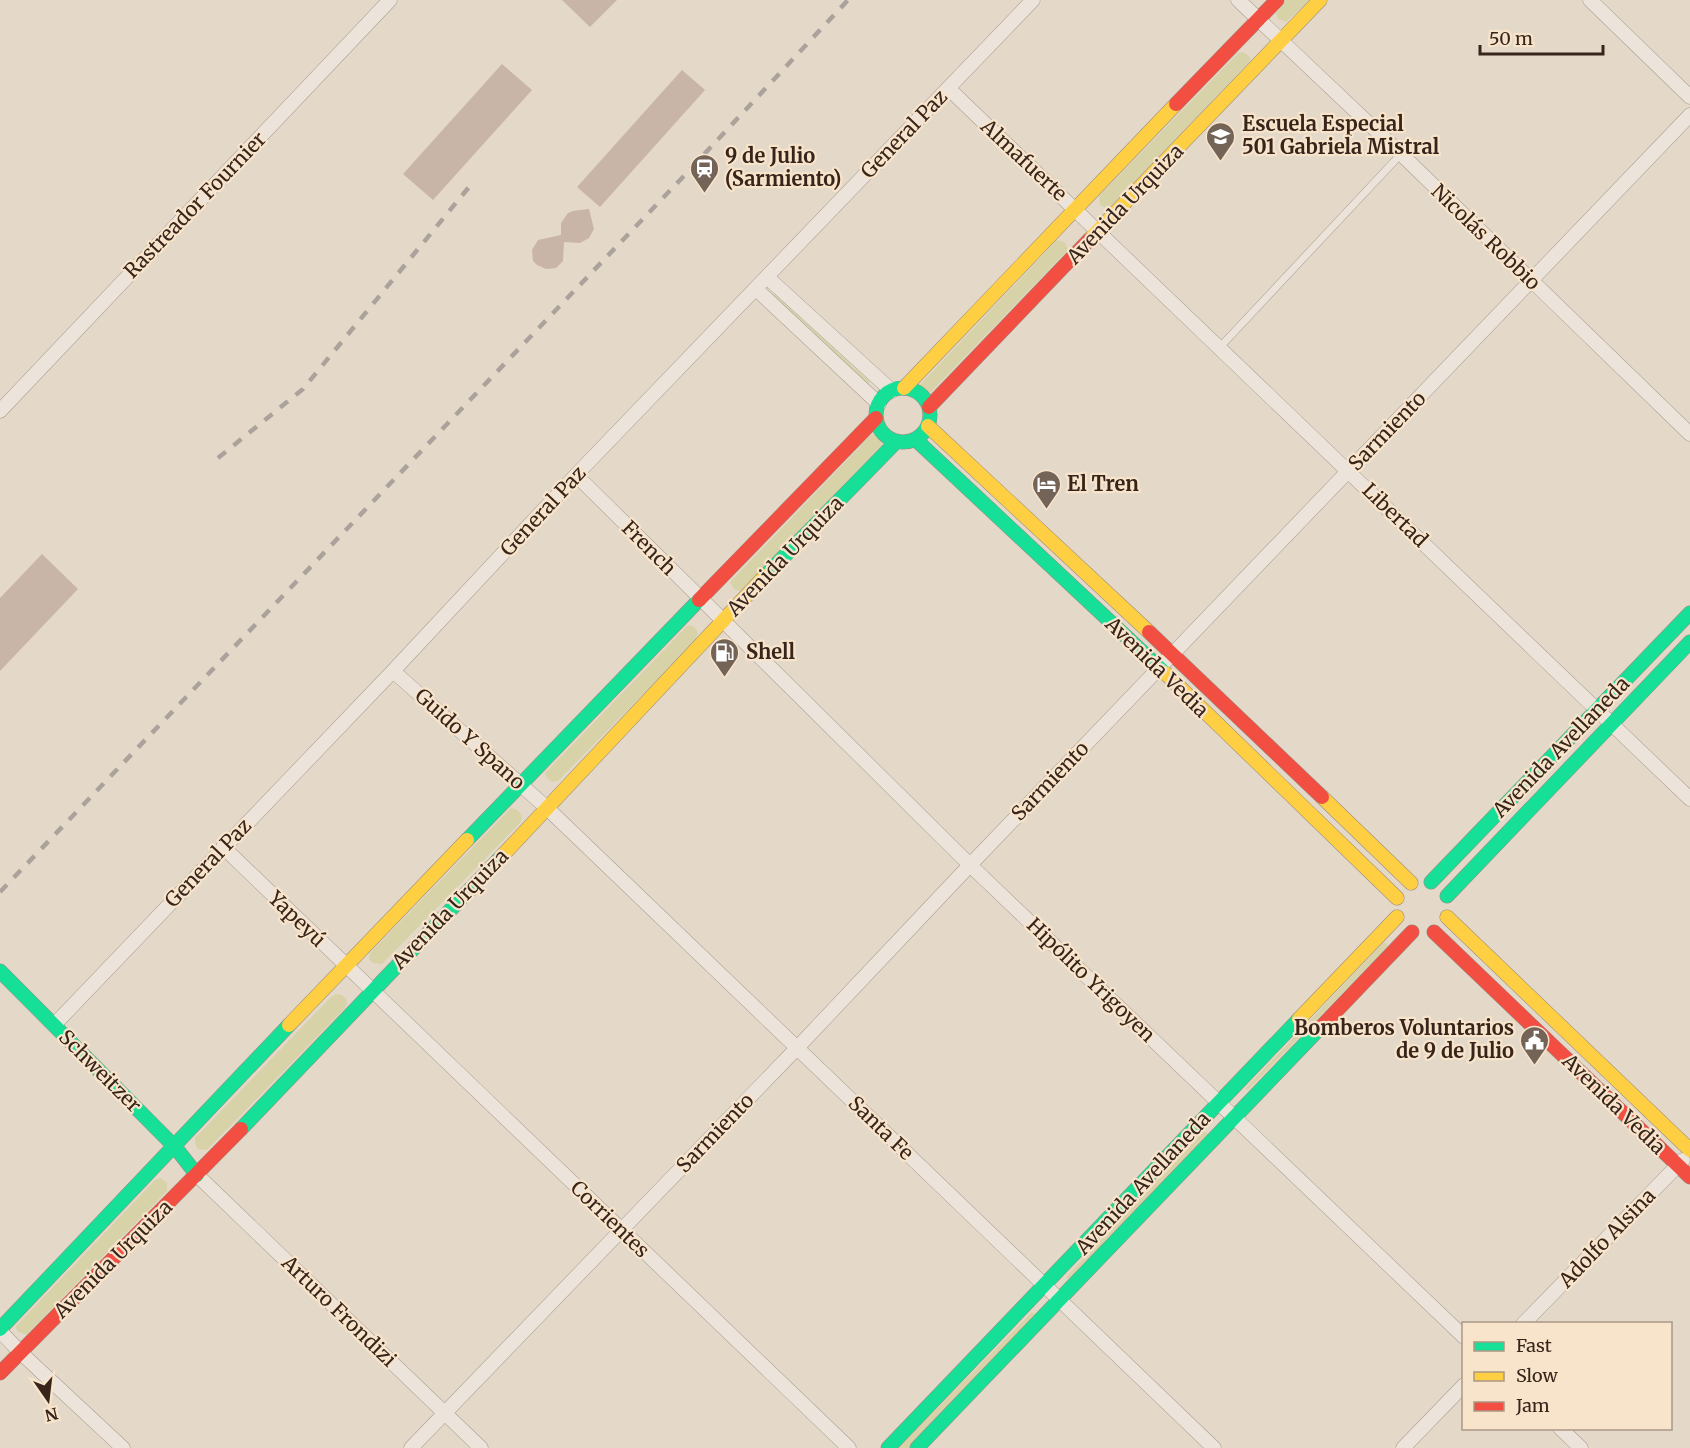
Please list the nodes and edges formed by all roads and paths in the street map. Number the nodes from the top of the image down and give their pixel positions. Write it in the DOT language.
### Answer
graph roads {
  1 [pos="390,0"];
  2 [pos="1033,0"];
  3 [pos="1238,0"];
  4 [pos="1277,0"];
  5 [pos="1320,0"];
  6 [pos="1590,0"];
  7 [pos="1258,20"];
  8 [pos="1280,41"];
  9 [pos="948,88"];
  10 [pos="1690,97"];
  11 [pos="1690,115"];
  12 [pos="1401,154"];
  13 [pos="1075,208"];
  14 [pos="1100,232"];
  15 [pos="767,277"];
  16 [pos="1531,280"];
  17 [pos="756,288"];
  18 [pos="1220,347"];
  19 [pos="898,390"];
  20 [pos="929,407"];
  21 [pos="0,411"];
  22 [pos="878,411"];
  23 [pos="928,426"];
  24 [pos="1690,434"];
  25 [pos="915,439"];
  26 [pos="897,441"];
  27 [pos="1348,471"];
  28 [pos="576,475"];
  29 [pos="700,600"];
  30 [pos="1690,613"];
  31 [pos="721,621"];
  32 [pos="1690,642"];
  33 [pos="1173,654"];
  34 [pos="1160,668"];
  35 [pos="393,671"];
  36 [pos="1597,710"];
  37 [pos="1612,724"];
  38 [pos="521,785"];
  39 [pos="1690,799"];
  40 [pos="547,808"];
  41 [pos="223,847"];
  42 [pos="969,864"];
  43 [pos="1431,882"];
  44 [pos="1411,883"];
  45 [pos="1447,896"];
  46 [pos="1397,898"];
  47 [pos="1397,917"];
  48 [pos="1447,917"];
  49 [pos="1412,932"];
  50 [pos="1434,932"];
  51 [pos="345,966"];
  52 [pos="0,970"];
  53 [pos="371,990"];
  54 [pos="55,1024"];
  55 [pos="1567,1032"];
  56 [pos="1553,1046"];
  57 [pos="797,1048"];
  58 [pos="1218,1102"];
  59 [pos="1234,1117"];
  60 [pos="175,1146"];
  61 [pos="1690,1151"];
  62 [pos="1678,1166"];
  63 [pos="197,1175"];
  64 [pos="1690,1177"];
  65 [pos="621,1230"];
  66 [pos="1046,1286"];
  67 [pos="1061,1301"];
  68 [pos="1524,1322"];
  69 [pos="0,1330"];
  70 [pos="1462,1335"];
  71 [pos="20,1352"];
  72 [pos="0,1373"];
  73 [pos="1462,1387"];
  74 [pos="444,1413"];
  75 [pos="1562,1430"];
  76 [pos="123,1448"];
  77 [pos="411,1448"];
  78 [pos="481,1448"];
  79 [pos="849,1448"];
  80 [pos="888,1448"];
  81 [pos="917,1448"];
  82 [pos="1214,1448"];
  83 [pos="1403,1448"];
  84 [pos="1581,1448"];
  1 -- 21 [label="street, Rastreador Fournier"];
  2 -- 9 [label="street, General Paz"];
  3 -- 7 [label="street, Nicolás Robbio"];
  4 -- 7 [label="main road, Avenida Urquiza"];
  5 -- 8 [label="main road, Avenida Urquiza"];
  6 -- 10 [label="street"];
  7 -- 8 [label="street, Nicolás Robbio"];
  7 -- 13 [label="main road, Avenida Urquiza"];
  8 -- 12 [label="street, Nicolás Robbio"];
  8 -- 14 [label="main road, Avenida Urquiza"];
  9 -- 13 [label="street, Almafuerte"];
  9 -- 15 [label="street, General Paz"];
  11 -- 16 [label="street, Sarmiento"];
  12 -- 16 [label="street, Nicolás Robbio"];
  12 -- 18 [label="lane"];
  13 -- 14 [label="street, Almafuerte"];
  13 -- 19 [label="main road, Avenida Urquiza"];
  14 -- 18 [label="street, Libertad"];
  14 -- 20 [label="main road, Avenida Urquiza"];
  15 -- 17 [label="street, General Paz"];
  15 -- 19 [label="street"];
  16 -- 24 [label="street, Nicolás Robbio"];
  16 -- 27 [label="street, Sarmiento"];
  17 -- 22 [label="street"];
  17 -- 28 [label="street, General Paz"];
  18 -- 27 [label="street, Libertad"];
  19 -- 20 [label="main road"];
  19 -- 22 [label="main road"];
  20 -- 23 [label="main road"];
  22 -- 26 [label="main road"];
  22 -- 29 [label="main road, Avenida Urquiza"];
  23 -- 25 [label="main road"];
  23 -- 33 [label="main road, Avenida Vedia"];
  25 -- 26 [label="main road"];
  25 -- 34 [label="main road, Avenida Vedia"];
  26 -- 31 [label="main road, Avenida Urquiza"];
  27 -- 33 [label="street, Sarmiento"];
  27 -- 36 [label="street, Libertad"];
  28 -- 29 [label="street, French"];
  28 -- 35 [label="street, General Paz"];
  29 -- 31 [label="street, French"];
  29 -- 38 [label="main road, Avenida Urquiza"];
  30 -- 36 [label="main road, Avenida Avellaneda"];
  31 -- 40 [label="main road, Avenida Urquiza"];
  31 -- 42 [label="street, Hipólito Yrigoyen"];
  32 -- 37 [label="main road, Avenida Avellaneda"];
  33 -- 34 [label="street, Sarmiento"];
  33 -- 44 [label="main road, Avenida Vedia"];
  34 -- 42 [label="street, Sarmiento"];
  34 -- 46 [label="main road, Avenida Vedia"];
  35 -- 38 [label="street, Guido Y Spano"];
  35 -- 41 [label="street, General Paz"];
  36 -- 37 [label="street, Libertad"];
  36 -- 43 [label="main road, Avenida Avellaneda"];
  37 -- 39 [label="street, Libertad"];
  37 -- 45 [label="main road, Avenida Avellaneda"];
  38 -- 40 [label="street, Guido Y Spano"];
  38 -- 51 [label="main road, Avenida Urquiza"];
  40 -- 53 [label="main road, Avenida Urquiza"];
  40 -- 57 [label="street, Santa Fe"];
  41 -- 51 [label="street, Yapeyú"];
  41 -- 54 [label="street, General Paz"];
  42 -- 57 [label="street, Sarmiento"];
  42 -- 58 [label="street, Hipólito Yrigoyen"];
  43 -- 44 [label="main road"];
  43 -- 45 [label="main road"];
  44 -- 46 [label="main road"];
  45 -- 48 [label="main road"];
  46 -- 47 [label="main road"];
  47 -- 49 [label="main road"];
  47 -- 58 [label="main road, Avenida Avellaneda"];
  48 -- 50 [label="main road"];
  48 -- 55 [label="main road, Avenida Vedia"];
  49 -- 50 [label="main road"];
  49 -- 59 [label="main road, Avenida Avellaneda"];
  50 -- 56 [label="main road, Avenida Vedia"];
  51 -- 53 [label="street, Yapeyú"];
  51 -- 60 [label="main road, Avenida Urquiza"];
  52 -- 54 [label="main road, Schweitzer"];
  53 -- 63 [label="main road, Avenida Urquiza"];
  53 -- 65 [label="street, Corrientes"];
  54 -- 60 [label="main road, Schweitzer"];
  55 -- 56 [label="lane"];
  55 -- 61 [label="main road, Avenida Vedia"];
  56 -- 62 [label="main road, Avenida Vedia"];
  57 -- 65 [label="street, Sarmiento"];
  57 -- 66 [label="street, Santa Fe"];
  58 -- 59 [label="street, Hipólito Yrigoyen"];
  58 -- 66 [label="main road, Avenida Avellaneda"];
  59 -- 67 [label="main road, Avenida Avellaneda"];
  59 -- 70 [label="street, Hipólito Yrigoyen"];
  60 -- 63 [label="main road, Schweitzer"];
  60 -- 69 [label="main road, Avenida Urquiza"];
  61 -- 62 [label="street, Adolfo Alsina"];
  62 -- 64 [label="main road, Avenida Vedia"];
  62 -- 68 [label="street, Adolfo Alsina"];
  63 -- 71 [label="main road, Avenida Urquiza"];
  63 -- 74 [label="street, Arturo Frondizi"];
  65 -- 74 [label="street, Sarmiento"];
  65 -- 79 [label="street, Corrientes"];
  66 -- 67 [label="street, Santa Fe"];
  66 -- 80 [label="main road, Avenida Avellaneda"];
  67 -- 81 [label="main road, Avenida Avellaneda"];
  67 -- 82 [label="street, Santa Fe"];
  69 -- 71 [label="street"];
  71 -- 72 [label="main road, Avenida Urquiza"];
  71 -- 76 [label="street"];
  73 -- 83 [label="street"];
  74 -- 77 [label="street, Sarmiento"];
  74 -- 78 [label="street, Arturo Frondizi"];
  75 -- 84 [label="street"];
}
